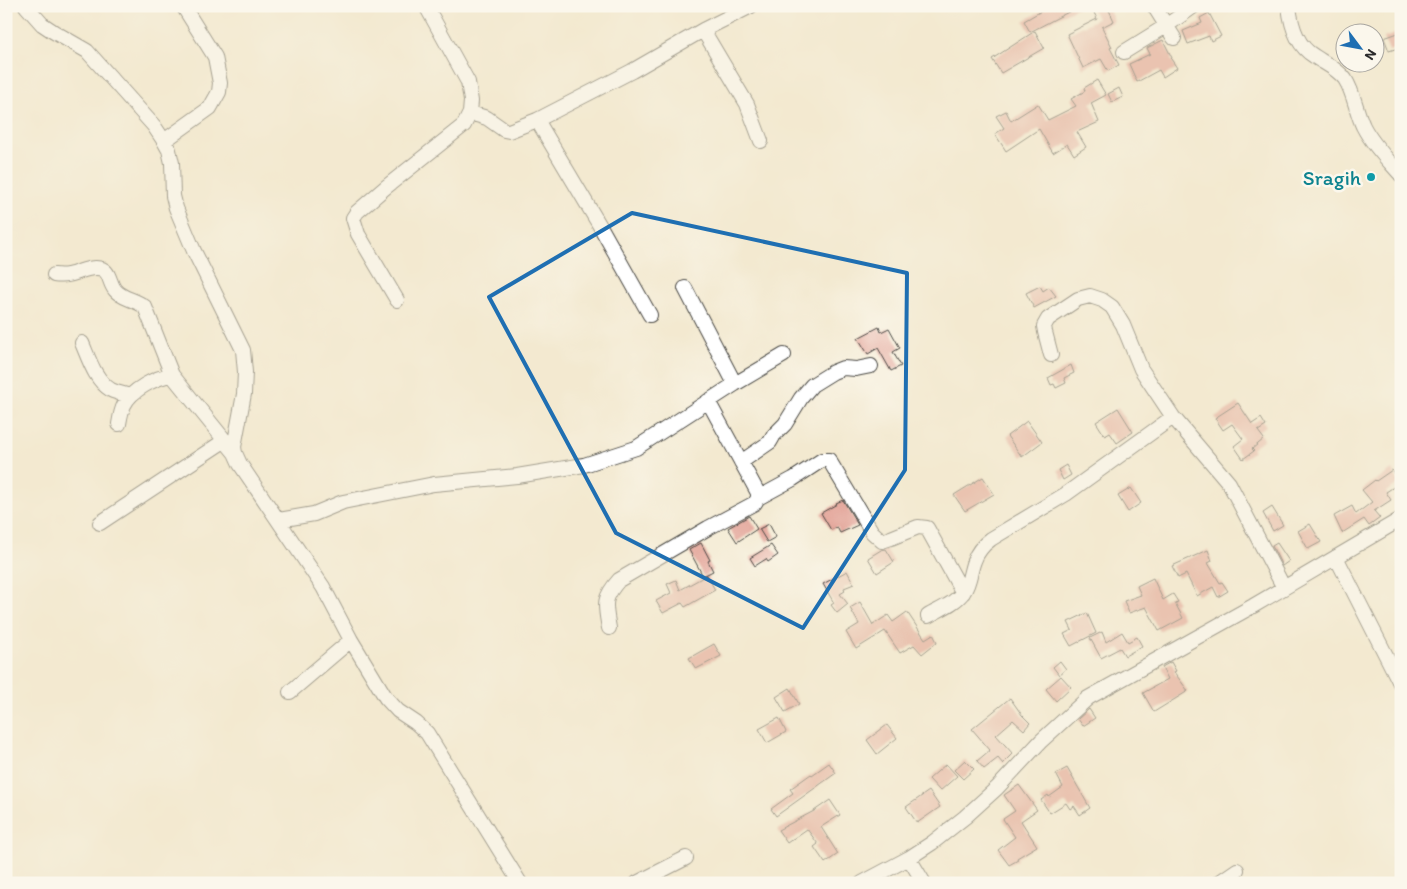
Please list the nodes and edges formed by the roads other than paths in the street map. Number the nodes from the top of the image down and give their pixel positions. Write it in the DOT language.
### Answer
graph roads {
  1 [pos="26,6"];
  2 [pos="183,6"];
  3 [pos="426,6"];
  4 [pos="751,6"];
  5 [pos="1154,6"];
  6 [pos="1194,6"];
  7 [pos="1289,6"];
  8 [pos="1166,26"];
  9 [pos="703,30"];
  10 [pos="1174,38"];
  11 [pos="1124,52"];
  12 [pos="470,114"];
  13 [pos="538,120"];
  14 [pos="164,140"];
  15 [pos="761,141"];
  16 [pos="1401,175"];
  17 [pos="54,275"];
  18 [pos="686,288"];
  19 [pos="397,300"];
  20 [pos="650,315"];
  21 [pos="82,343"];
  22 [pos="784,355"];
  23 [pos="1051,355"];
  24 [pos="871,366"];
  25 [pos="172,375"];
  26 [pos="735,384"];
  27 [pos="130,396"];
  28 [pos="708,401"];
  29 [pos="1173,417"];
  30 [pos="119,424"];
  31 [pos="224,441"];
  32 [pos="235,454"];
  33 [pos="741,462"];
  34 [pos="758,498"];
  35 [pos="1401,519"];
  36 [pos="279,520"];
  37 [pos="100,523"];
  38 [pos="1336,556"];
  39 [pos="1284,588"];
  40 [pos="963,593"];
  41 [pos="928,616"];
  42 [pos="609,628"];
  43 [pos="352,640"];
  44 [pos="1401,685"];
  45 [pos="290,692"];
  46 [pos="686,858"];
  47 [pos="909,858"];
  48 [pos="1236,870"];
  49 [pos="520,883"];
  50 [pos="637,883"];
  51 [pos="862,883"];
  52 [pos="924,883"];
  53 [pos="1218,883"];
  1 -- 14 [label="street"];
  2 -- 14 [label="street"];
  3 -- 12 [label="street"];
  4 -- 9 [label="street"];
  5 -- 8 [label="street"];
  6 -- 8 [label="street"];
  7 -- 16 [label="street"];
  8 -- 10 [label="street"];
  8 -- 11 [label="street"];
  9 -- 13 [label="street"];
  9 -- 15 [label="street"];
  12 -- 13 [label="street"];
  12 -- 19 [label="street"];
  13 -- 20 [label="street"];
  14 -- 32 [label="street"];
  17 -- 25 [label="street"];
  18 -- 26 [label="street"];
  21 -- 27 [label="street"];
  22 -- 26 [label="street"];
  23 -- 29 [label="street"];
  24 -- 33 [label="street"];
  25 -- 27 [label="street"];
  25 -- 31 [label="street"];
  26 -- 28 [label="street"];
  27 -- 30 [label="street"];
  28 -- 33 [label="street"];
  28 -- 36 [label="street"];
  29 -- 39 [label="street"];
  29 -- 40 [label="street"];
  31 -- 32 [label="street"];
  31 -- 37 [label="street"];
  32 -- 36 [label="street"];
  33 -- 34 [label="street"];
  34 -- 40 [label="street"];
  34 -- 42 [label="street"];
  35 -- 38 [label="street"];
  36 -- 43 [label="street"];
  38 -- 39 [label="street"];
  38 -- 44 [label="street"];
  39 -- 47 [label="street"];
  40 -- 41 [label="street"];
  43 -- 45 [label="street"];
  43 -- 49 [label="street"];
  46 -- 50 [label="street"];
  47 -- 51 [label="street"];
  47 -- 52 [label="street"];
  48 -- 53 [label="street"];
}
